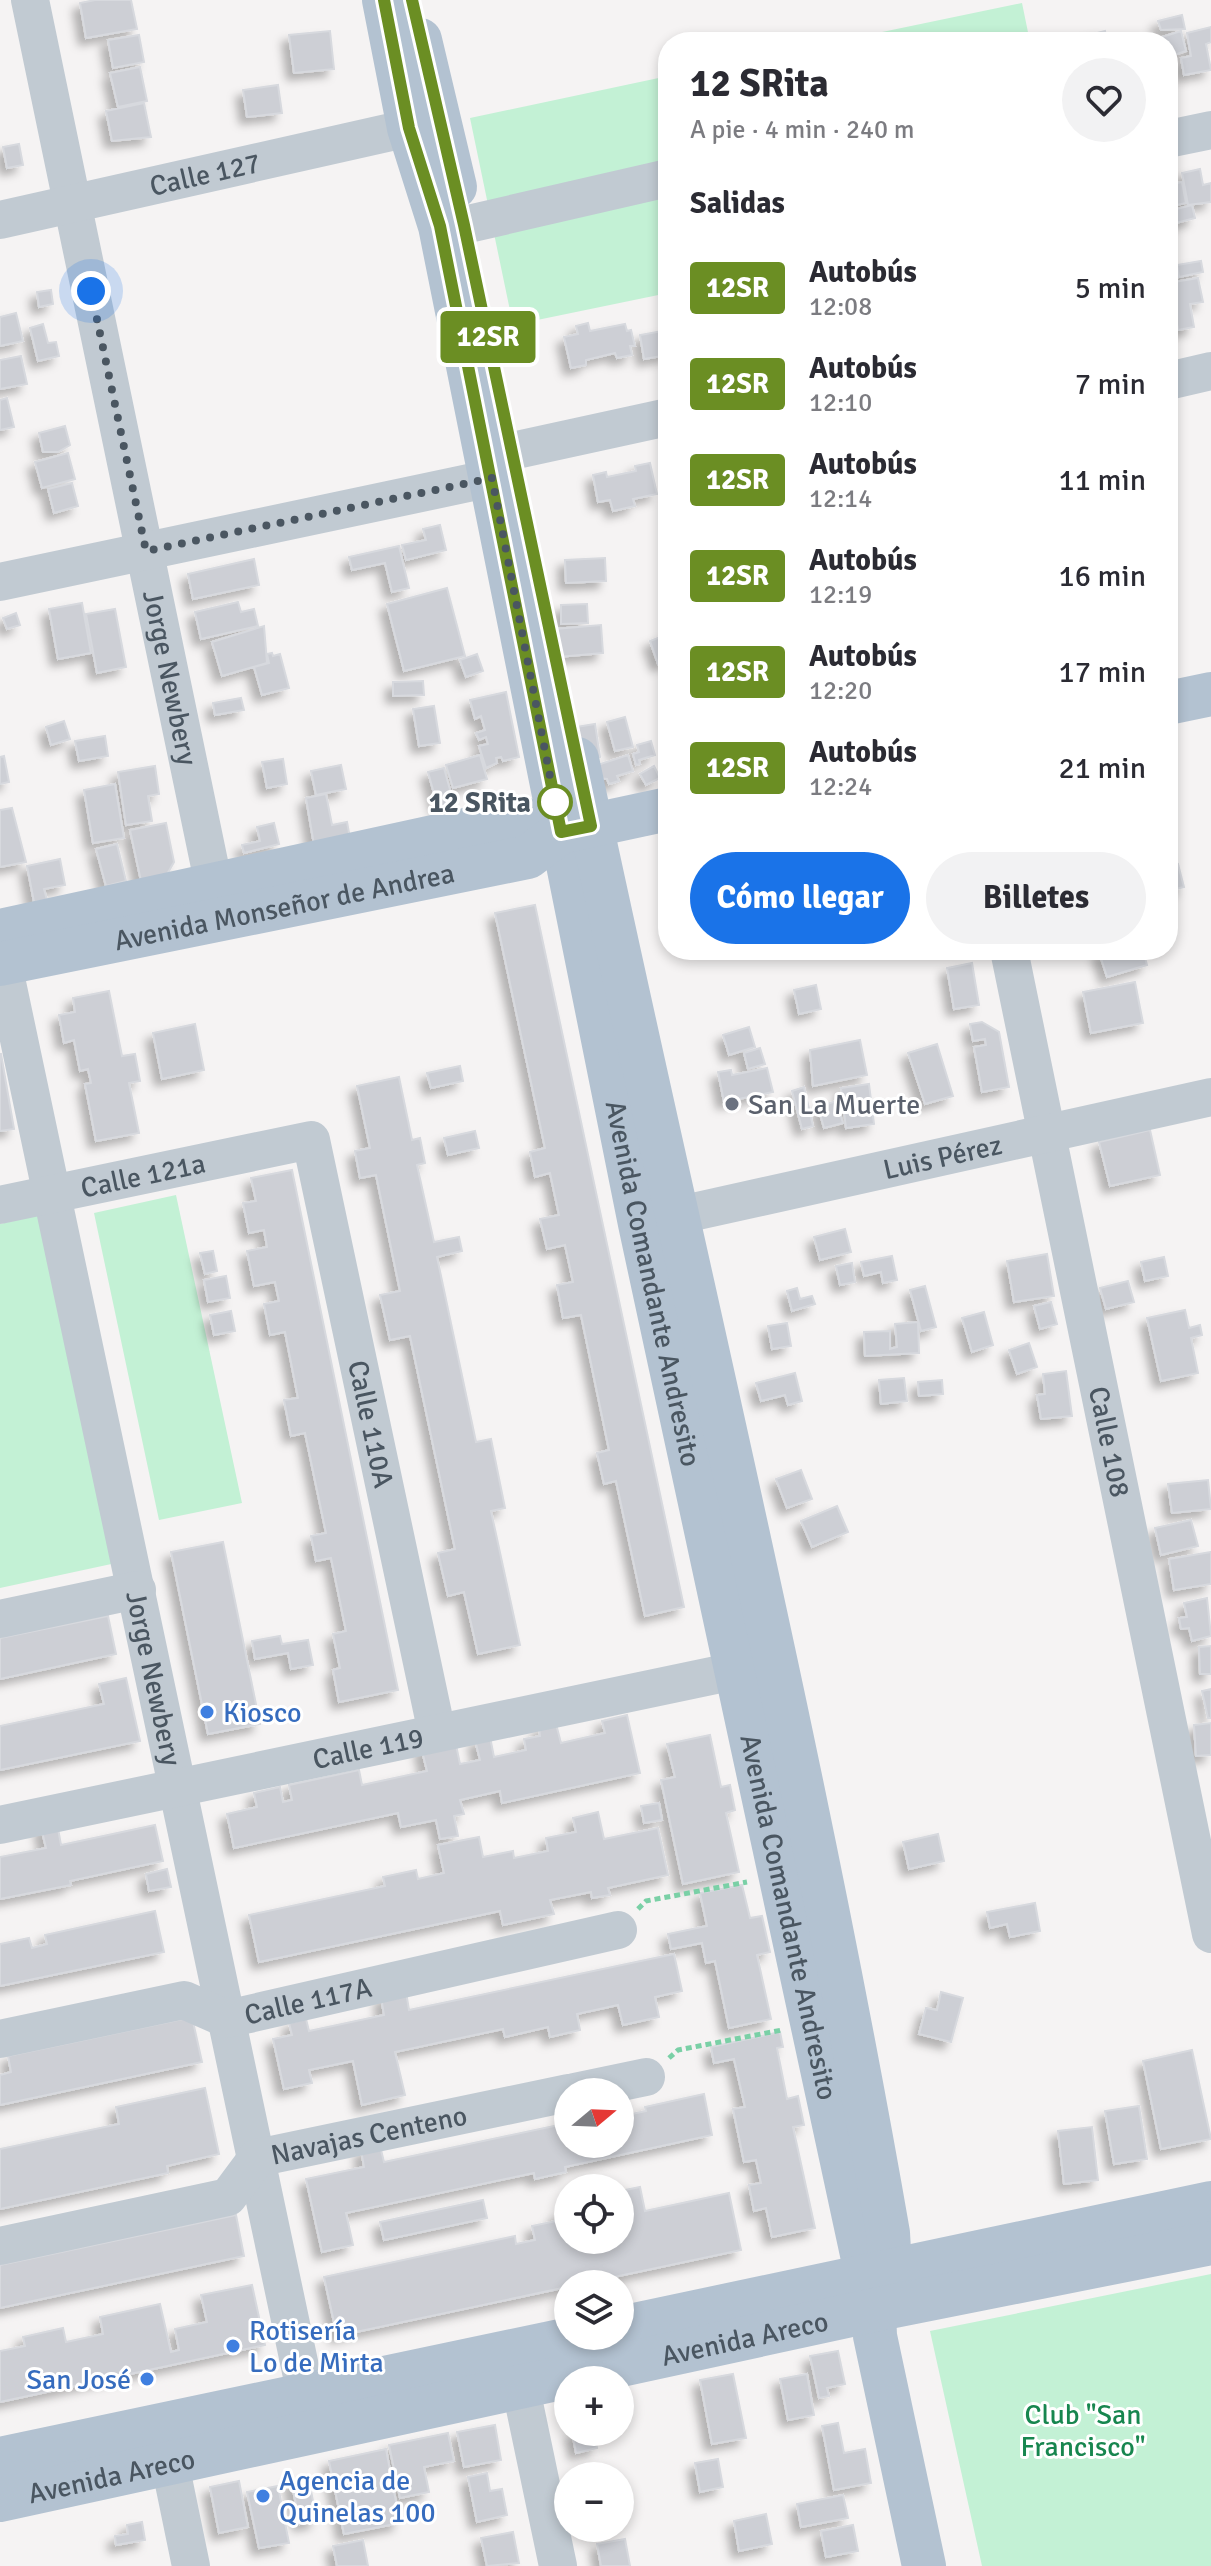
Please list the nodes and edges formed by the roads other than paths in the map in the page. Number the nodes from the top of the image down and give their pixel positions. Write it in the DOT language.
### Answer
graph roads {
  1 [pos="30,0"];
  2 [pos="384,0"];
  3 [pos="412,0"];
  4 [pos="409,128"];
  5 [pos="1211,130"];
  6 [pos="1178,137"];
  7 [pos="658,180"];
  8 [pos="73,205"];
  9 [pos="0,220"];
  10 [pos="464,225"];
  11 [pos="1211,371"];
  12 [pos="1178,379"];
  13 [pos="658,420"];
  14 [pos="502,464"];
  15 [pos="146,551"];
  16 [pos="0,582"];
  17 [pos="1211,694"];
  18 [pos="1178,701"];
  19 [pos="658,811"];
  20 [pos="576,829"];
  21 [pos="214,886"];
  22 [pos="1,953"];
  23 [pos="1011,960"];
  24 [pos="1211,1097"];
  25 [pos="1047,1133"];
  26 [pos="287,1145"];
  27 [pos="54,1194"];
  28 [pos="0,1205"];
  29 [pos="675,1216"];
  30 [pos="137,1590"];
  31 [pos="0,1619"];
  32 [pos="735,1671"];
  33 [pos="437,1733"];
  34 [pos="179,1787"];
  35 [pos="0,1825"];
  36 [pos="618,1930"];
  37 [pos="1211,1934"];
  38 [pos="227,2019"];
  39 [pos="0,2039"];
  40 [pos="646,2077"];
  41 [pos="634,2080"];
  42 [pos="554,2097"];
  43 [pos="257,2158"];
  44 [pos="1211,2203"];
  45 [pos="1211,2243"];
  46 [pos="0,2246"];
  47 [pos="880,2291"];
  48 [pos="634,2326"];
  49 [pos="554,2342"];
  50 [pos="521,2389"];
  51 [pos="306,2395"];
  52 [pos="0,2459"];
  53 [pos="170,2464"];
  54 [pos="0,2500"];
  55 [pos="191,2566"];
  56 [pos="558,2566"];
  57 [pos="924,2566"];
  58 [pos="946,2566"];
  1 -- 8 [label="street, Jorge Newbery"];
  2 -- 4 [label="main road, Avenida Comandante Andresito"];
  3 -- 10 [label="main road, Avenida Comandante Andresito"];
  4 -- 8 [label="street, Calle 127"];
  4 -- 14 [label="main road, Avenida Comandante Andresito"];
  5 -- 6 [label="street"];
  7 -- 10 [label="street"];
  8 -- 9 [label="street, Calle 127"];
  8 -- 15 [label="street, Jorge Newbery"];
  10 -- 14 [label="main road, Avenida Comandante Andresito"];
  11 -- 12 [label="street"];
  13 -- 14 [label="street"];
  14 -- 15 [label="street"];
  14 -- 20 [label="main road, Avenida Comandante Andresito"];
  15 -- 16 [label="street"];
  15 -- 21 [label="street, Jorge Newbery"];
  17 -- 18 [label="main road"];
  19 -- 20 [label="main road, Avenida Monseñor de Andrea"];
  20 -- 21 [label="main road, Avenida Monseñor de Andrea"];
  20 -- 22 [label="main road, Avenida Monseñor de Andrea"];
  20 -- 29 [label="main road, Avenida Comandante Andresito"];
  20 -- 32 [label="main road, Avenida Comandante Andresito"];
  21 -- 22 [label="main road, Avenida Monseñor de Andrea"];
  22 -- 27 [label="street, Jorge Newbery"];
  23 -- 25 [label="street, Calle 108"];
  24 -- 25 [label="street, Luis Pérez"];
  25 -- 29 [label="street, Luis Pérez"];
  25 -- 37 [label="street, Calle 108"];
  26 -- 27 [label="street, Calle 121a"];
  26 -- 33 [label="street, Calle 110A"];
  27 -- 28 [label="street, Calle 121a"];
  27 -- 30 [label="street, Jorge Newbery"];
  29 -- 47 [label="main road, Avenida Comandante Andresito"];
  30 -- 31 [label="street"];
  30 -- 34 [label="street, Jorge Newbery"];
  32 -- 33 [label="street, Calle 119"];
  32 -- 47 [label="main road, Avenida Comandante Andresito"];
  33 -- 34 [label="street, Calle 119"];
  34 -- 35 [label="street, Calle 119"];
  34 -- 38 [label="street, Jorge Newbery"];
  36 -- 38 [label="street, Calle 117A"];
  38 -- 39 [label="street, Calle 117A"];
  38 -- 43 [label="street, Jorge Newbery"];
  40 -- 41 [label="street, Navajas Centeno"];
  42 -- 43 [label="street, Navajas Centeno"];
  43 -- 46 [label="street, Navajas Centeno"];
  43 -- 51 [label="street, Jorge Newbery"];
  44 -- 47 [label="main road, Avenida Areco"];
  45 -- 47 [label="main road, Avenida Areco"];
  47 -- 48 [label="main road, Avenida Areco"];
  47 -- 50 [label="main road, Avenida Areco"];
  47 -- 57 [label="main road, Avenida Comandante Andresito"];
  47 -- 58 [label="main road, Avenida Comandante Andresito"];
  49 -- 51 [label="main road, Avenida Areco"];
  50 -- 53 [label="main road, Avenida Areco"];
  50 -- 56 [label="street"];
  51 -- 52 [label="main road, Avenida Areco"];
  53 -- 54 [label="main road, Avenida Areco"];
  53 -- 55 [label="street"];
}
